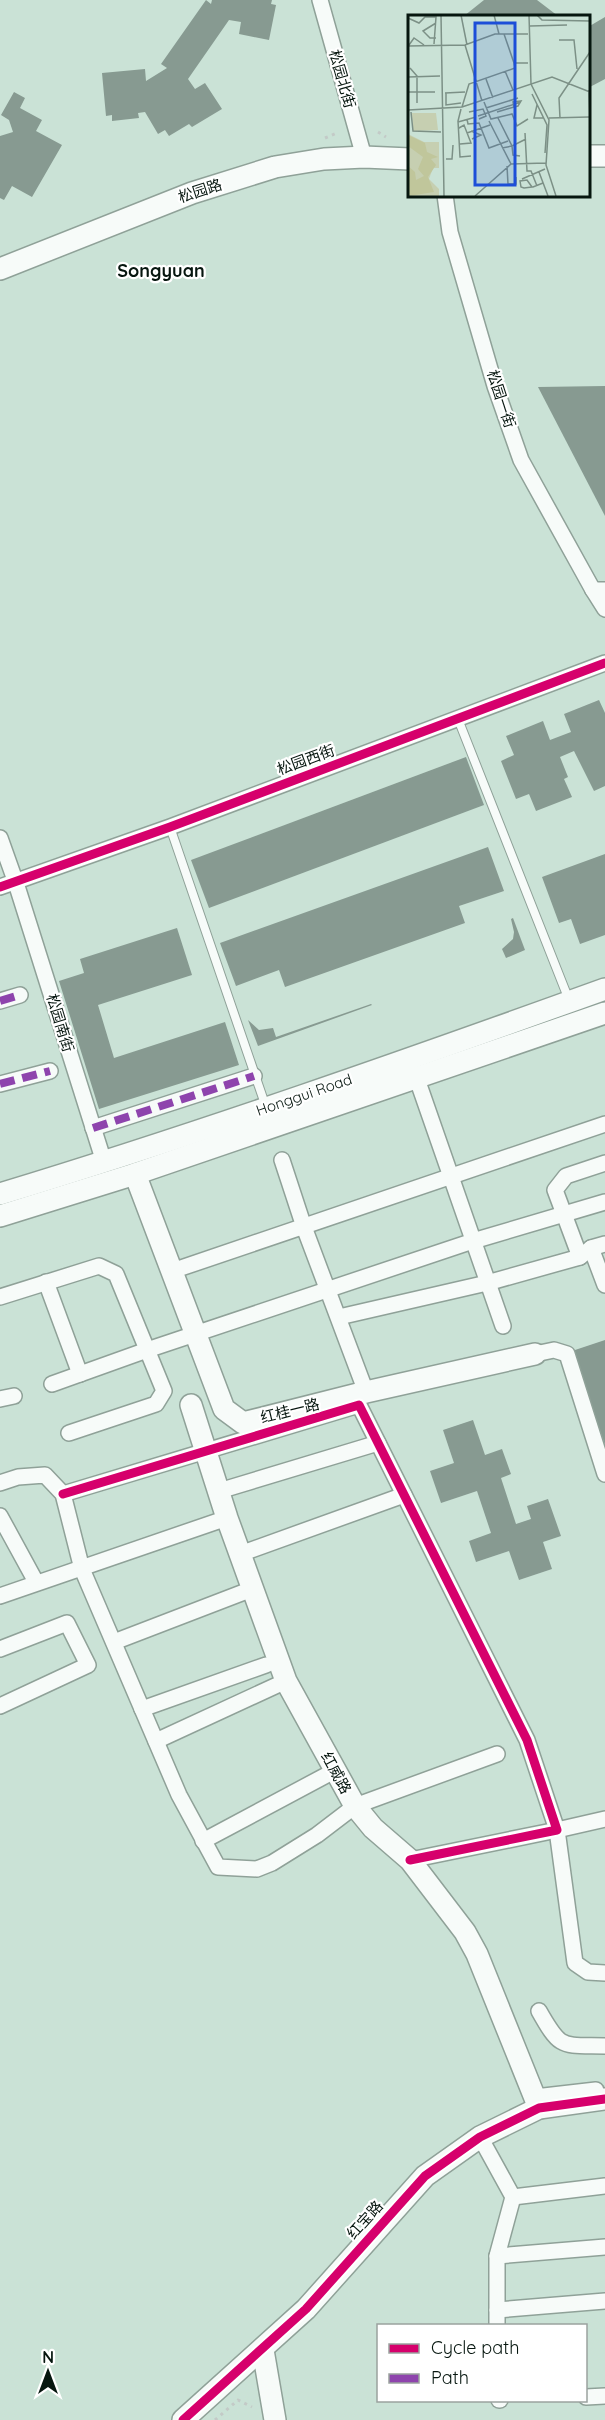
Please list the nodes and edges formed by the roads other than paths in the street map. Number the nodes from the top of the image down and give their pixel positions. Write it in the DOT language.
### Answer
graph roads {
  1 [pos="320,0"];
  2 [pos="364,157"];
  3 [pos="408,159"];
  4 [pos="445,196"];
  5 [pos="0,269"];
  6 [pos="599,590"];
  7 [pos="605,609"];
  8 [pos="605,663"];
  9 [pos="458,719"];
  10 [pos="170,826"];
  11 [pos="0,838"];
  12 [pos="16,883"];
  13 [pos="0,887"];
  14 [pos="605,989"];
  15 [pos="20,995"];
  16 [pos="0,1001"];
  17 [pos="570,1002"];
  18 [pos="605,1013"];
  19 [pos="50,1071"];
  20 [pos="254,1076"];
  21 [pos="417,1079"];
  22 [pos="0,1084"];
  23 [pos="267,1108"];
  24 [pos="605,1124"];
  25 [pos="93,1128"];
  26 [pos="282,1160"];
  27 [pos="104,1162"];
  28 [pos="605,1163"];
  29 [pos="135,1174"];
  30 [pos="451,1177"];
  31 [pos="0,1194"];
  32 [pos="605,1202"];
  33 [pos="566,1215"];
  34 [pos="0,1216"];
  35 [pos="304,1227"];
  36 [pos="474,1241"];
  37 [pos="592,1250"];
  38 [pos="172,1271"];
  39 [pos="46,1282"];
  40 [pos="487,1283"];
  41 [pos="605,1285"];
  42 [pos="329,1289"];
  43 [pos="0,1297"];
  44 [pos="339,1317"];
  45 [pos="503,1326"];
  46 [pos="196,1335"];
  47 [pos="147,1350"];
  48 [pos="535,1354"];
  49 [pos="80,1374"];
  50 [pos="52,1384"];
  51 [pos="366,1392"];
  52 [pos="191,1405"];
  53 [pos="69,1433"];
  54 [pos="378,1443"];
  55 [pos="207,1451"];
  56 [pos="605,1474"];
  57 [pos="0,1483"];
  58 [pos="219,1491"];
  59 [pos="63,1494"];
  60 [pos="404,1495"];
  61 [pos="0,1516"];
  62 [pos="226,1518"];
  63 [pos="240,1554"];
  64 [pos="82,1569"];
  65 [pos="36,1582"];
  66 [pos="252,1589"];
  67 [pos="0,1596"];
  68 [pos="114,1642"];
  69 [pos="0,1649"];
  70 [pos="266,1665"];
  71 [pos="286,1681"];
  72 [pos="0,1706"];
  73 [pos="142,1709"];
  74 [pos="156,1741"];
  75 [pos="497,1754"];
  76 [pos="334,1771"];
  77 [pos="355,1806"];
  78 [pos="605,1819"];
  79 [pos="556,1830"];
  80 [pos="203,1841"];
  81 [pos="410,1860"];
  82 [pos="605,1972"];
  83 [pos="539,2011"];
  84 [pos="605,2046"];
  85 [pos="605,2089"];
  86 [pos="605,2099"];
  87 [pos="537,2102"];
  88 [pos="480,2137"];
  89 [pos="605,2186"];
  90 [pos="513,2197"];
  91 [pos="605,2247"];
  92 [pos="497,2256"];
  93 [pos="605,2301"];
  94 [pos="497,2310"];
  95 [pos="497,2324"];
  96 [pos="262,2350"];
  97 [pos="605,2396"];
  98 [pos="587,2397"];
  99 [pos="183,2420"];
  100 [pos="275,2420"];
  1 -- 2 [label="street, 松园北街"];
  2 -- 3 [label="street, 松园路"];
  2 -- 5 [label="street, 松园路"];
  4 -- 6 [label="street, 松园一街"];
  6 -- 7 [label="street"];
  8 -- 9 [label="street, 松园西街"];
  9 -- 10 [label="street, 松园西街"];
  9 -- 17 [label="lane"];
  10 -- 12 [label="street, 松园西街"];
  10 -- 20 [label="lane"];
  11 -- 12 [label="street, 松园南街"];
  12 -- 13 [label="street"];
  12 -- 25 [label="street, 松园南街"];
  14 -- 17 [label="street, Honggui Road"];
  15 -- 16 [label="street"];
  17 -- 23 [label="street, Honggui Road"];
  18 -- 21 [label="street, Honggui Road"];
  19 -- 22 [label="street"];
  20 -- 23 [label="lane"];
  20 -- 25 [label="street"];
  21 -- 29 [label="street, Honggui Road"];
  21 -- 30 [label="street"];
  23 -- 27 [label="street, Honggui Road"];
  24 -- 30 [label="street"];
  25 -- 27 [label="street, 松园南街"];
  26 -- 35 [label="street"];
  27 -- 31 [label="street, Honggui Road"];
  28 -- 33 [label="street"];
  29 -- 34 [label="street, Honggui Road"];
  29 -- 38 [label="street, 红桂一路"];
  30 -- 35 [label="street"];
  30 -- 36 [label="street"];
  32 -- 33 [label="street"];
  33 -- 36 [label="street"];
  33 -- 37 [label="street"];
  35 -- 38 [label="street"];
  35 -- 42 [label="street"];
  36 -- 40 [label="street"];
  36 -- 42 [label="street"];
  37 -- 40 [label="street"];
  37 -- 41 [label="street"];
  38 -- 46 [label="street, 红桂一路"];
  39 -- 43 [label="street"];
  39 -- 47 [label="street"];
  39 -- 49 [label="street"];
  40 -- 44 [label="street"];
  40 -- 45 [label="street"];
  42 -- 44 [label="street"];
  42 -- 46 [label="street"];
  44 -- 51 [label="street"];
  46 -- 47 [label="street"];
  46 -- 51 [label="street, 红桂一路"];
  47 -- 49 [label="street"];
  47 -- 53 [label="street"];
  48 -- 51 [label="street, 红桂一路"];
  48 -- 56 [label="street"];
  49 -- 50 [label="street"];
  52 -- 55 [label="street, 红威路"];
  54 -- 55 [label="street"];
  54 -- 58 [label="street"];
  54 -- 60 [label="street"];
  55 -- 58 [label="street, 红威路"];
  55 -- 59 [label="street"];
  57 -- 59 [label="street"];
  58 -- 62 [label="street, 红威路"];
  59 -- 64 [label="street"];
  60 -- 63 [label="street"];
  60 -- 79 [label="street"];
  61 -- 65 [label="street"];
  62 -- 63 [label="street, 红威路"];
  62 -- 64 [label="street"];
  63 -- 66 [label="street, 红威路"];
  64 -- 65 [label="street"];
  64 -- 68 [label="street"];
  65 -- 67 [label="street"];
  66 -- 68 [label="street"];
  66 -- 71 [label="street, 红威路"];
  68 -- 73 [label="street"];
  69 -- 72 [label="street"];
  70 -- 73 [label="street"];
  71 -- 74 [label="street"];
  71 -- 76 [label="street, 红威路"];
  73 -- 74 [label="street"];
  74 -- 80 [label="street"];
  75 -- 77 [label="street"];
  76 -- 77 [label="street, 红威路"];
  76 -- 80 [label="street"];
  77 -- 80 [label="street"];
  77 -- 81 [label="street, 红威路"];
  78 -- 79 [label="street"];
  79 -- 81 [label="street"];
  79 -- 82 [label="street"];
  81 -- 87 [label="street, 红威路"];
  83 -- 84 [label="street"];
  85 -- 87 [label="street"];
  86 -- 87 [label="street, 红宝路"];
  87 -- 88 [label="street, 红宝路"];
  88 -- 90 [label="street"];
  88 -- 96 [label="street, 红宝路"];
  89 -- 90 [label="street"];
  90 -- 92 [label="street"];
  91 -- 92 [label="street"];
  92 -- 94 [label="street"];
  93 -- 94 [label="street"];
  94 -- 95 [label="street"];
  96 -- 99 [label="street, 红宝路"];
  96 -- 100 [label="street"];
  97 -- 98 [label="street"];
}
